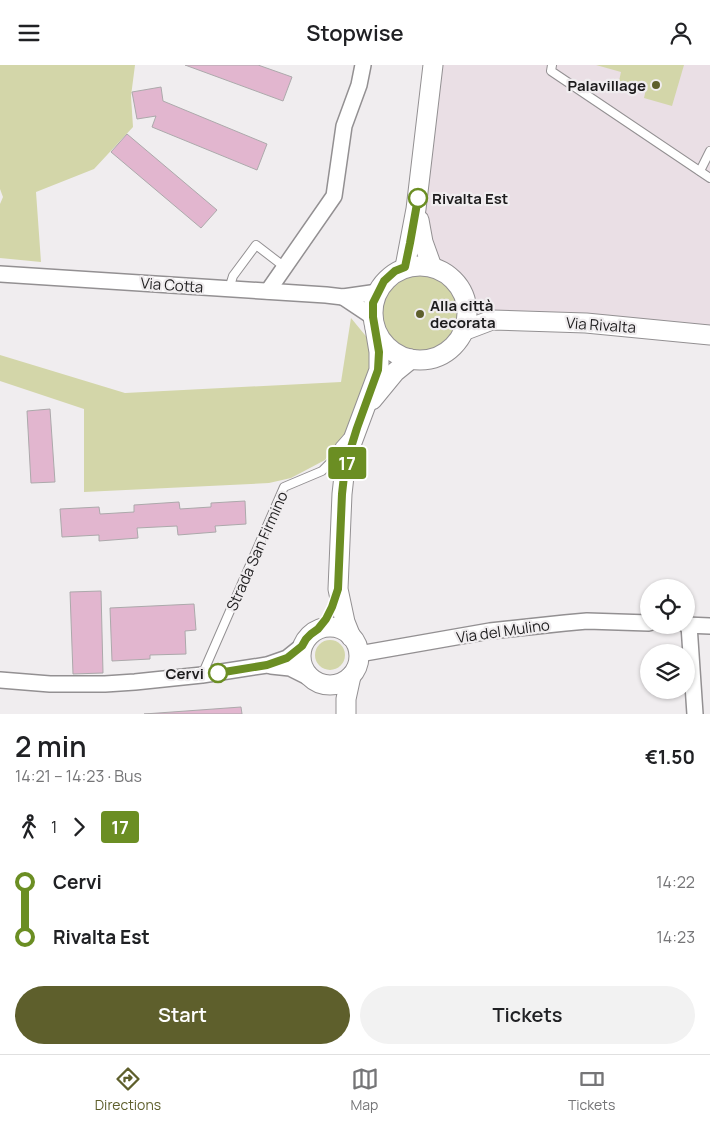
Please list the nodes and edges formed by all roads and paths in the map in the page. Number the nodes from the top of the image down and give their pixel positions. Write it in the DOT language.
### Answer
graph roads {
  1 [pos="363,65"];
  2 [pos="433,65"];
  3 [pos="552,65"];
  4 [pos="710,151"];
  5 [pos="700,171"];
  6 [pos="710,178"];
  7 [pos="416,209"];
  8 [pos="405,267"];
  9 [pos="432,267"];
  10 [pos="285,268"];
  11 [pos="0,274"];
  12 [pos="228,289"];
  13 [pos="268,291"];
  14 [pos="378,291"];
  15 [pos="343,297"];
  16 [pos="466,304"];
  17 [pos="492,321"];
  18 [pos="374,322"];
  19 [pos="463,331"];
  20 [pos="710,335"];
  21 [pos="411,359"];
  22 [pos="366,407"];
  23 [pos="357,428"];
  24 [pos="338,589"];
  25 [pos="640,623"];
  26 [pos="695,625"];
  27 [pos="710,626"];
  28 [pos="318,629"];
  29 [pos="689,634"];
  30 [pos="355,645"];
  31 [pos="302,646"];
  32 [pos="267,665"];
  33 [pos="202,675"];
  34 [pos="351,676"];
  35 [pos="310,678"];
  36 [pos="0,680"];
  37 [pos="331,685"];
  38 [pos="345,714"];
  39 [pos="695,714"];
  1 -- 10 [label="street"];
  2 -- 7 [label="street"];
  3 -- 5 [label="lane"];
  4 -- 5 [label="lane"];
  5 -- 6 [label="lane"];
  7 -- 8 [label="street"];
  7 -- 9 [label="street"];
  8 -- 9 [label="street"];
  8 -- 14 [label="street"];
  9 -- 16 [label="street"];
  10 -- 12 [label="lane"];
  10 -- 13 [label="street"];
  11 -- 12 [label="street, Via Cotta"];
  12 -- 13 [label="street, Via Cotta"];
  13 -- 15 [label="street, Via Cotta"];
  14 -- 15 [label="street, Via Cotta"];
  14 -- 18 [label="street"];
  15 -- 18 [label="street, Via Cotta"];
  16 -- 17 [label="street"];
  16 -- 19 [label="street"];
  17 -- 19 [label="street, Via Rivalta"];
  17 -- 20 [label="street, Via Rivalta"];
  18 -- 21 [label="street"];
  18 -- 22 [label="street"];
  19 -- 21 [label="street"];
  21 -- 22 [label="street"];
  22 -- 23 [label="street"];
  23 -- 24 [label="street"];
  23 -- 33 [label="lane, Strada San Firmino"];
  24 -- 28 [label="street"];
  24 -- 30 [label="street"];
  25 -- 30 [label="street, Via del Mulino"];
  26 -- 27 [label="street"];
  28 -- 30 [label="street"];
  28 -- 31 [label="street"];
  29 -- 39 [label="street"];
  30 -- 34 [label="street"];
  31 -- 32 [label="street"];
  31 -- 35 [label="street"];
  32 -- 33 [label="street"];
  32 -- 35 [label="street"];
  33 -- 36 [label="street"];
  34 -- 37 [label="street"];
  34 -- 38 [label="street"];
  35 -- 37 [label="street"];
  37 -- 38 [label="street"];
}
